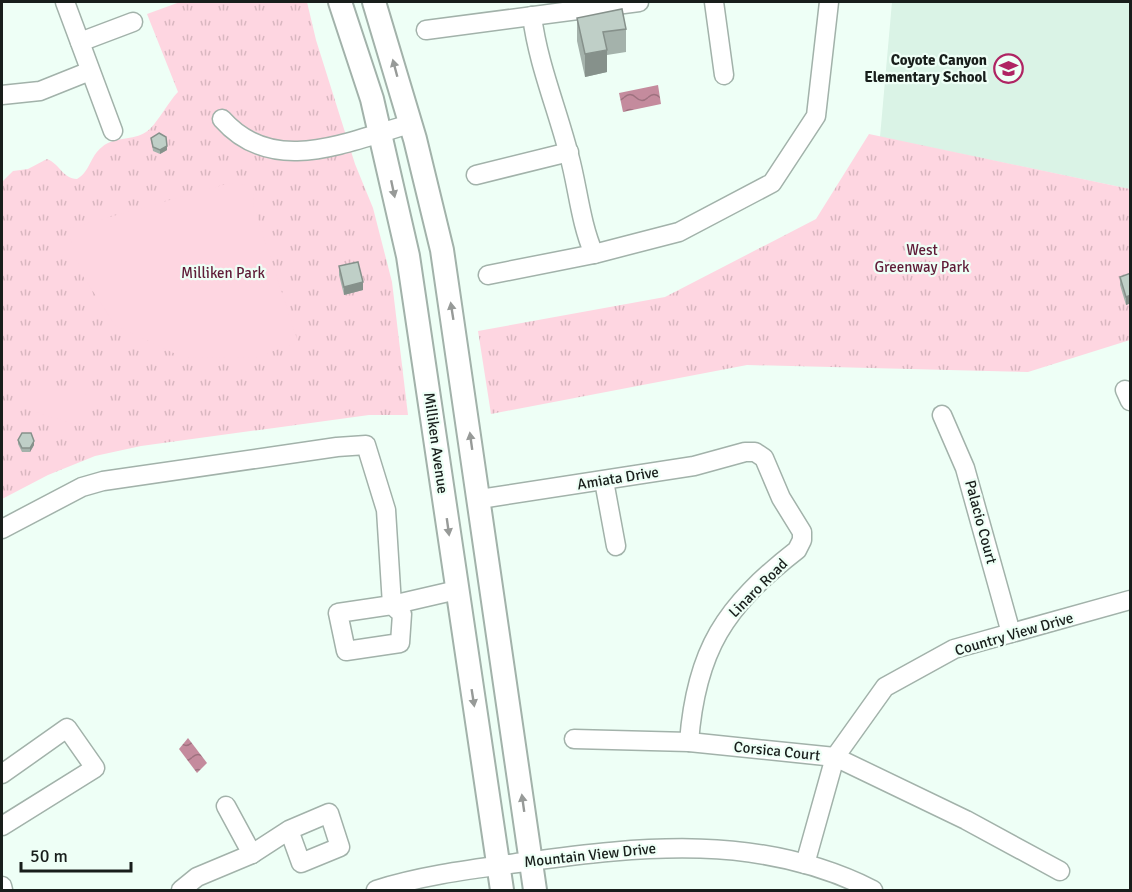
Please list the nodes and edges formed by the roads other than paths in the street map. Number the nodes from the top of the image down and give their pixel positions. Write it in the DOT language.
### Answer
graph roads {
  1 [pos="65,2"];
  2 [pos="340,2"];
  3 [pos="374,2"];
  4 [pos="639,2"];
  5 [pos="714,2"];
  6 [pos="829,2"];
  7 [pos="611,3"];
  8 [pos="532,15"];
  9 [pos="134,22"];
  10 [pos="426,30"];
  11 [pos="80,42"];
  12 [pos="90,71"];
  13 [pos="724,75"];
  14 [pos="2,95"];
  15 [pos="222,119"];
  16 [pos="410,124"];
  17 [pos="113,131"];
  18 [pos="380,132"];
  19 [pos="568,152"];
  20 [pos="476,175"];
  21 [pos="594,254"];
  22 [pos="488,275"];
  23 [pos="942,415"];
  24 [pos="604,481"];
  25 [pos="480,499"];
  26 [pos="2,529"];
  27 [pos="802,540"];
  28 [pos="616,546"];
  29 [pos="457,590"];
  30 [pos="1131,600"];
  31 [pos="1011,633"];
  32 [pos="574,739"];
  33 [pos="688,742"];
  34 [pos="835,757"];
  35 [pos="2,774"];
  36 [pos="226,806"];
  37 [pos="2,826"];
  38 [pos="289,830"];
  39 [pos="252,854"];
  40 [pos="531,861"];
  41 [pos="805,864"];
  42 [pos="498,866"];
  43 [pos="1060,871"];
  44 [pos="202,884"];
  45 [pos="181,891"];
  46 [pos="376,891"];
  47 [pos="501,891"];
  48 [pos="535,891"];
  49 [pos="873,891"];
  1 -- 11 [label="street"];
  2 -- 18 [label="main road, Milliken Avenue"];
  16 -- 3 [label="main road, one-way"];
  4 -- 7 [label="street"];
  5 -- 13 [label="street"];
  6 -- 21 [label="street"];
  7 -- 8 [label="street"];
  8 -- 10 [label="street"];
  8 -- 19 [label="street"];
  9 -- 11 [label="street"];
  11 -- 12 [label="street"];
  12 -- 14 [label="street"];
  12 -- 17 [label="street"];
  15 -- 18 [label="street"];
  16 -- 18 [label="street"];
  25 -- 16 [label="main road, one-way"];
  18 -- 29 [label="main road, Milliken Avenue, one-way"];
  19 -- 20 [label="street"];
  19 -- 21 [label="street"];
  21 -- 22 [label="street"];
  23 -- 31 [label="street, Palacio Court"];
  24 -- 25 [label="street, Amiata Drive"];
  24 -- 27 [label="street, Amiata Drive"];
  24 -- 28 [label="street"];
  40 -- 25 [label="main road, one-way"];
  26 -- 29 [label="street"];
  27 -- 33 [label="street, Linaro Road"];
  29 -- 42 [label="main road, Milliken Avenue, one-way"];
  30 -- 31 [label="street, Country View Drive"];
  31 -- 34 [label="street, Country View Drive"];
  32 -- 33 [label="street, Corsica Court"];
  33 -- 34 [label="street, Corsica Court"];
  34 -- 41 [label="street, Country View Drive"];
  34 -- 43 [label="street, Corsica Court"];
  35 -- 37 [label="street"];
  36 -- 39 [label="street"];
  38 -- 39 [label="street"];
  39 -- 44 [label="street"];
  40 -- 41 [label="street, Mountain View Drive"];
  40 -- 42 [label="street, Mountain View Drive"];
  40 -- 48 [label="main road"];
  41 -- 49 [label="street, Mountain View Drive"];
  42 -- 46 [label="street, Mountain View Drive"];
  42 -- 47 [label="main road, Milliken Avenue"];
  44 -- 45 [label="street"];
}
